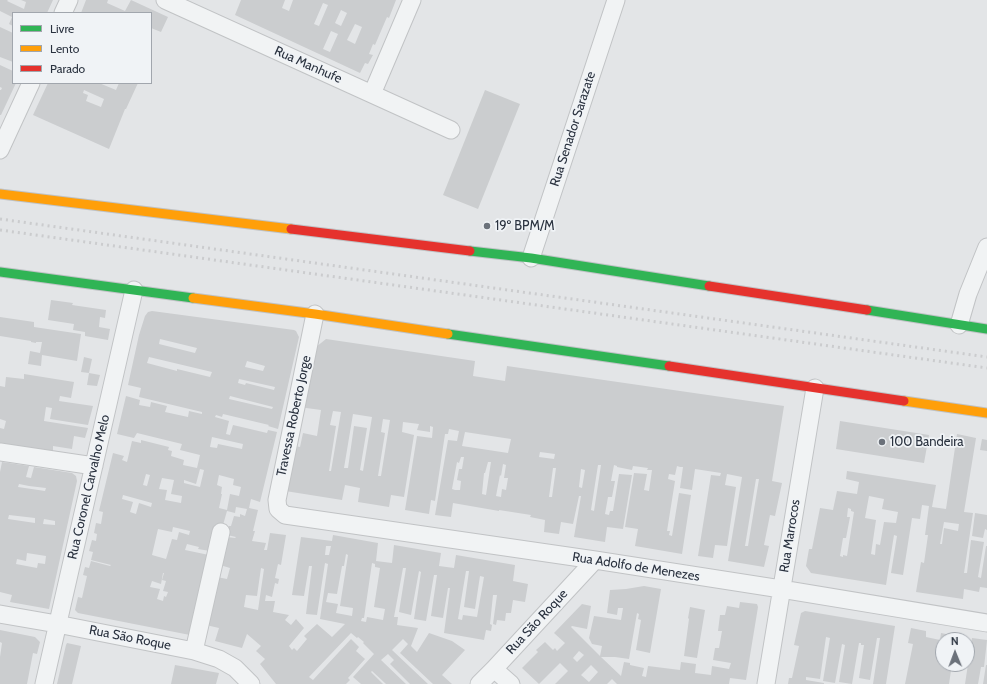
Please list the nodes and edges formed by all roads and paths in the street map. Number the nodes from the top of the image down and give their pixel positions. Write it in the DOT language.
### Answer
graph roads {
  1 [pos="69,0"];
  2 [pos="165,0"];
  3 [pos="412,0"];
  4 [pos="616,0"];
  5 [pos="63,12"];
  6 [pos="31,84"];
  7 [pos="372,94"];
  8 [pos="451,130"];
  9 [pos="0,150"];
  10 [pos="0,194"];
  11 [pos="987,247"];
  12 [pos="530,258"];
  13 [pos="0,272"];
  14 [pos="134,290"];
  15 [pos="315,314"];
  16 [pos="959,325"];
  17 [pos="987,329"];
  18 [pos="815,388"];
  19 [pos="987,413"];
  20 [pos="0,452"];
  21 [pos="94,466"];
  22 [pos="285,515"];
  23 [pos="220,532"];
  24 [pos="595,560"];
  25 [pos="781,589"];
  26 [pos="0,614"];
  27 [pos="987,623"];
  28 [pos="57,624"];
  29 [pos="194,651"];
  30 [pos="494,668"];
  31 [pos="44,684"];
  32 [pos="251,684"];
  33 [pos="479,684"];
  34 [pos="511,684"];
  35 [pos="766,684"];
  1 -- 5 [label="street"];
  2 -- 7 [label="street, Rua Manhufe"];
  3 -- 7 [label="street"];
  4 -- 12 [label="street, Rua Senador Sarazate"];
  6 -- 9 [label="street"];
  7 -- 8 [label="street, Rua Manhufe"];
  10 -- 12 [label="main road"];
  11 -- 16 [label="street"];
  12 -- 16 [label="main road"];
  13 -- 14 [label="main road"];
  14 -- 15 [label="main road"];
  14 -- 21 [label="street, Rua Coronel Carvalho Melo"];
  15 -- 18 [label="main road"];
  15 -- 22 [label="street, Travessa Roberto Jorge"];
  16 -- 17 [label="main road"];
  18 -- 19 [label="main road"];
  18 -- 25 [label="street, Rua Marrocos"];
  20 -- 21 [label="street"];
  21 -- 28 [label="street, Rua Coronel Carvalho Melo"];
  22 -- 24 [label="street, Rua Adolfo de Menezes"];
  23 -- 29 [label="street"];
  24 -- 25 [label="street, Rua Adolfo de Menezes"];
  24 -- 30 [label="street, Rua São Roque"];
  25 -- 27 [label="street, Rua Adolfo de Menezes"];
  25 -- 35 [label="street, Rua Marrocos"];
  26 -- 28 [label="street, Rua São Roque"];
  28 -- 29 [label="street, Rua São Roque"];
  28 -- 31 [label="street, Rua Coronel Carvalho Melo"];
  29 -- 32 [label="street, Rua São Roque"];
  30 -- 33 [label="street, Rua São Roque"];
  30 -- 34 [label="street"];
}
